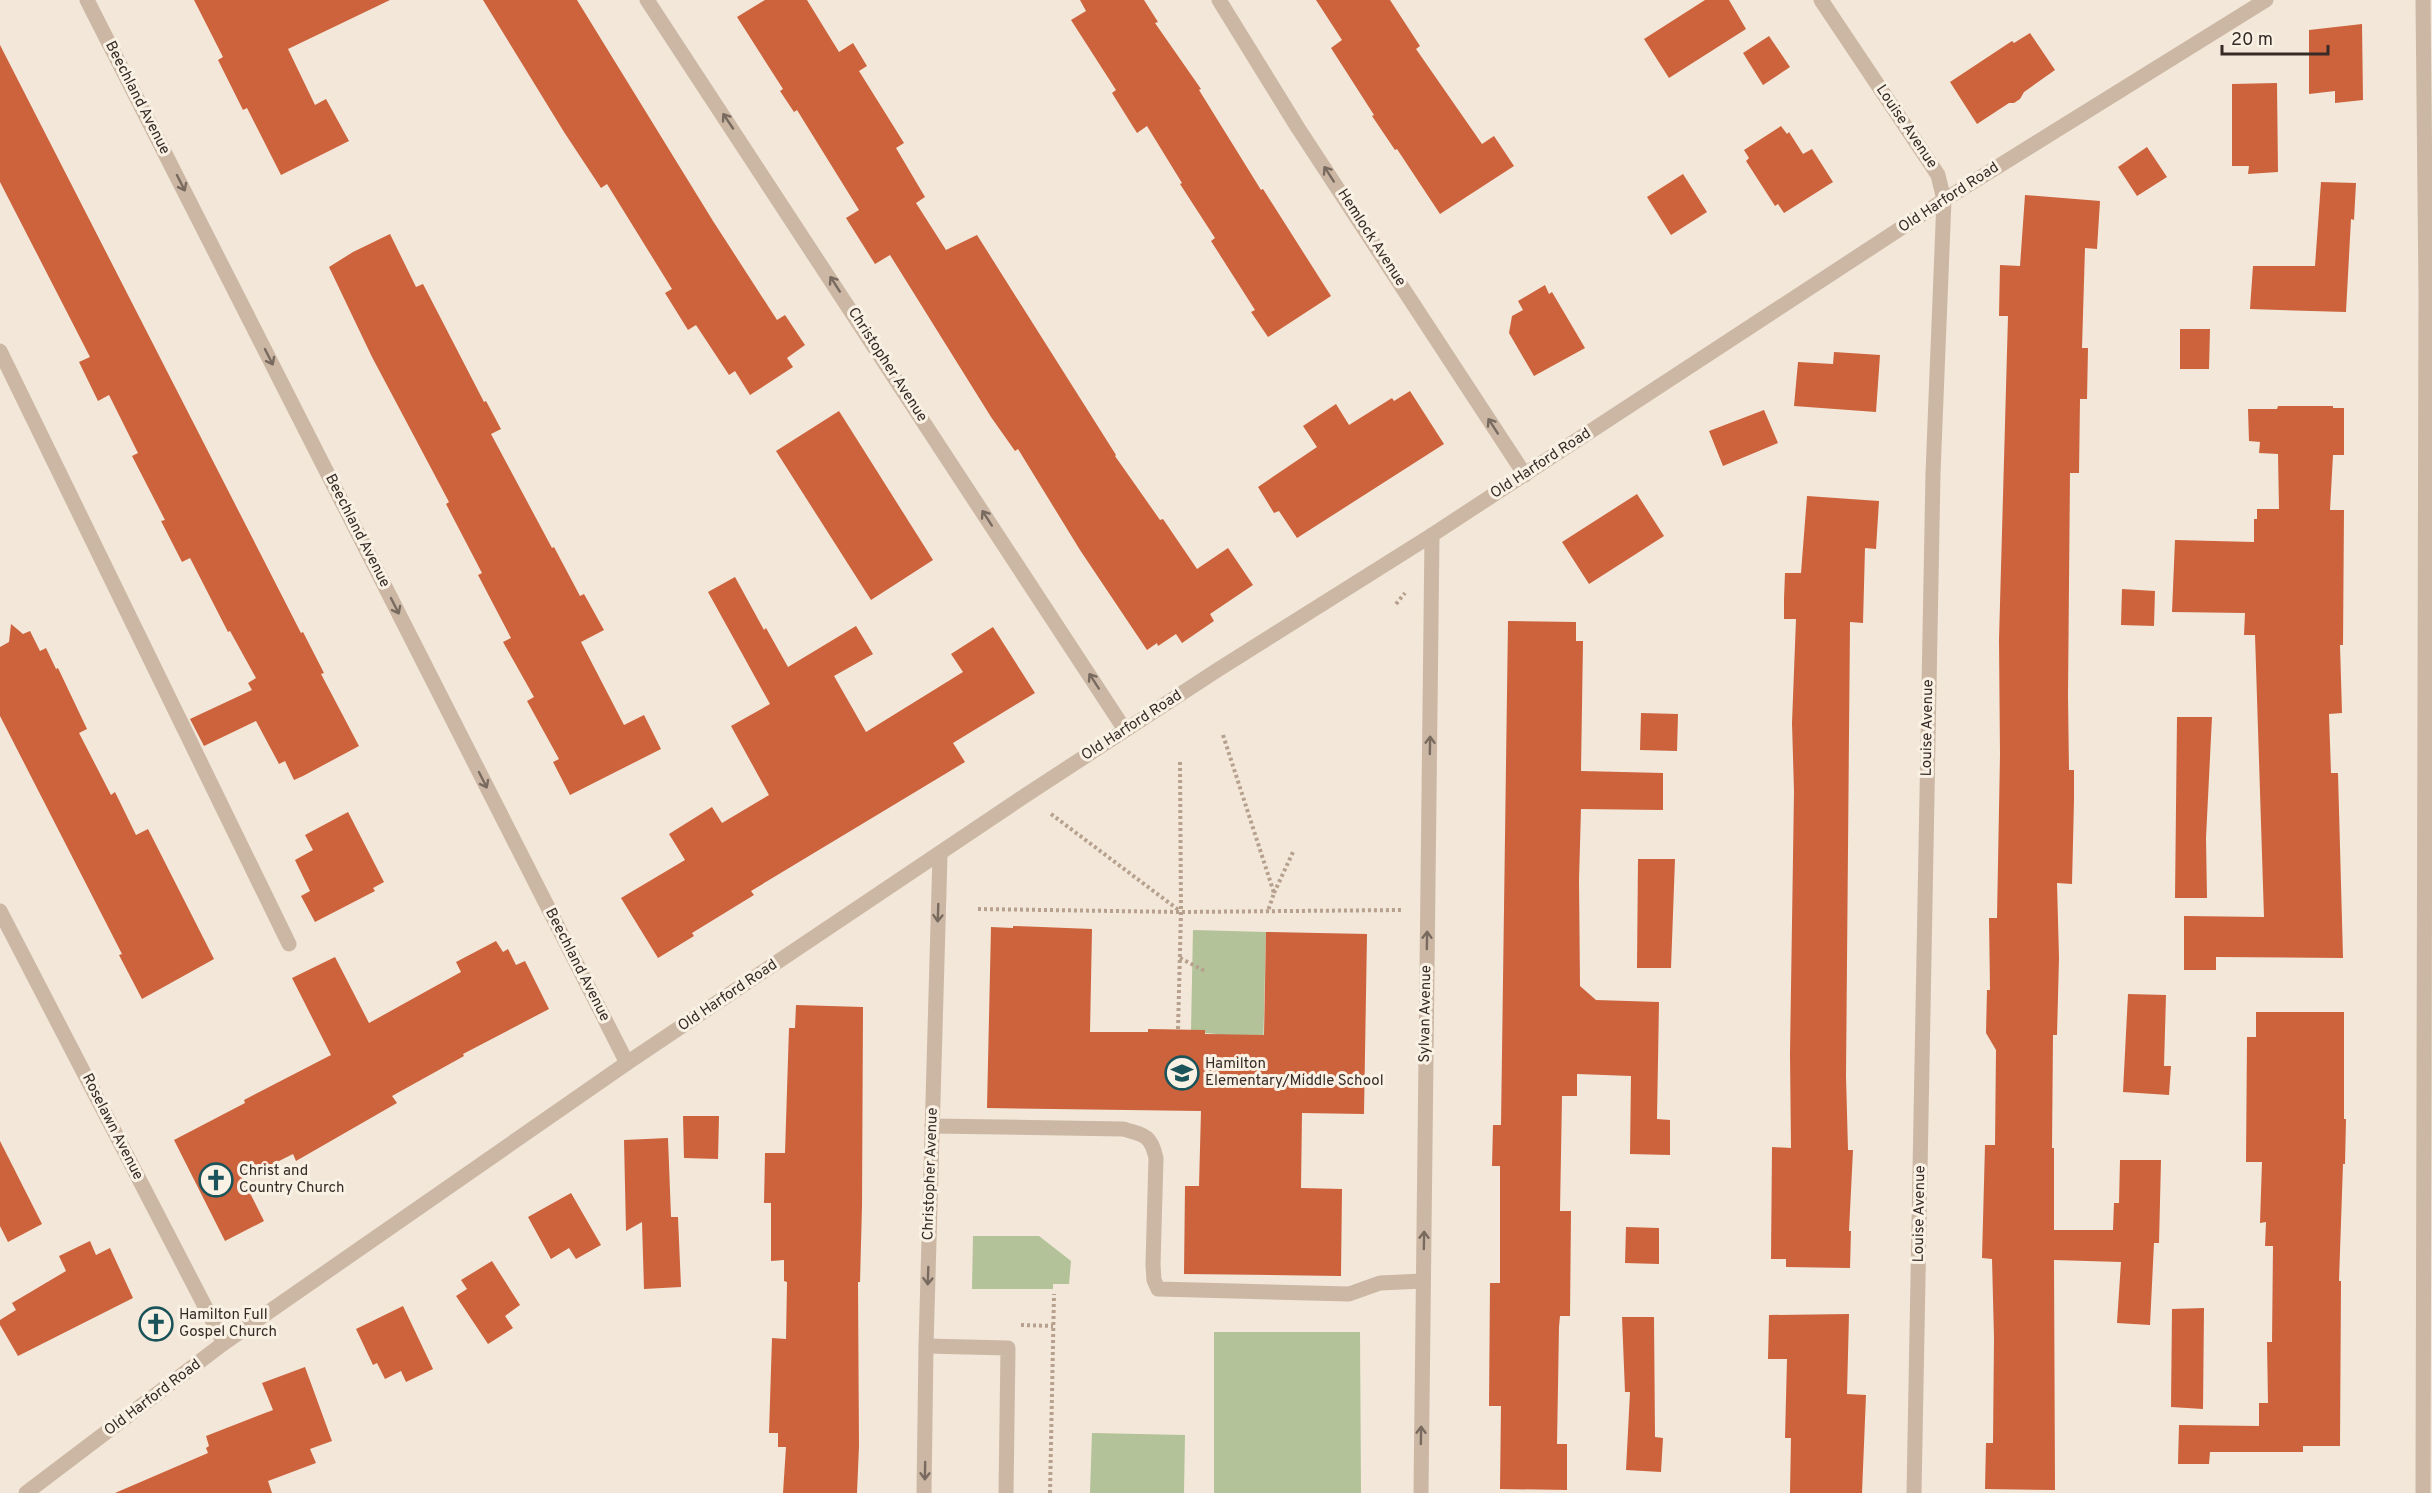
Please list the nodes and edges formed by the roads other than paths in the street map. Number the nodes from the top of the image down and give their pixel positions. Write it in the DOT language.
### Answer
graph roads {
  1 [pos="87,0"];
  2 [pos="647,0"];
  3 [pos="1219,0"];
  4 [pos="1821,0"];
  5 [pos="2266,0"];
  6 [pos="2423,0"];
  7 [pos="1944,200"];
  8 [pos="0,351"];
  9 [pos="1525,475"];
  10 [pos="1432,535"];
  11 [pos="1125,730"];
  12 [pos="940,855"];
  13 [pos="0,911"];
  14 [pos="289,944"];
  15 [pos="627,1063"];
  16 [pos="932,1126"];
  17 [pos="1423,1281"];
  18 [pos="224,1344"];
  19 [pos="926,1346"];
  20 [pos="26,1493"];
  21 [pos="924,1493"];
  22 [pos="1006,1493"];
  23 [pos="1420,1493"];
  24 [pos="1914,1493"];
  25 [pos="2423,1493"];
  1 -- 15 [label="street, Beechland Avenue, one-way"];
  11 -- 2 [label="street, Christopher Avenue, one-way"];
  9 -- 3 [label="street, Hemlock Avenue, one-way"];
  4 -- 7 [label="street, Louise Avenue"];
  5 -- 7 [label="street, Old Harford Road"];
  6 -- 25 [label="street"];
  7 -- 9 [label="street, Old Harford Road"];
  7 -- 24 [label="street, Louise Avenue"];
  8 -- 14 [label="street"];
  9 -- 10 [label="street, Old Harford Road"];
  10 -- 11 [label="street, Old Harford Road"];
  17 -- 10 [label="street, Sylvan Avenue, one-way"];
  11 -- 12 [label="street, Old Harford Road"];
  12 -- 15 [label="street, Old Harford Road"];
  12 -- 16 [label="street, Christopher Avenue, one-way"];
  13 -- 18 [label="street, Roselawn Avenue"];
  15 -- 18 [label="street, Old Harford Road"];
  16 -- 17 [label="street"];
  16 -- 19 [label="street, Christopher Avenue, one-way"];
  23 -- 17 [label="street, Sylvan Avenue, one-way"];
  18 -- 20 [label="street, Old Harford Road"];
  19 -- 21 [label="street, Christopher Avenue, one-way"];
  19 -- 22 [label="street"];
}
